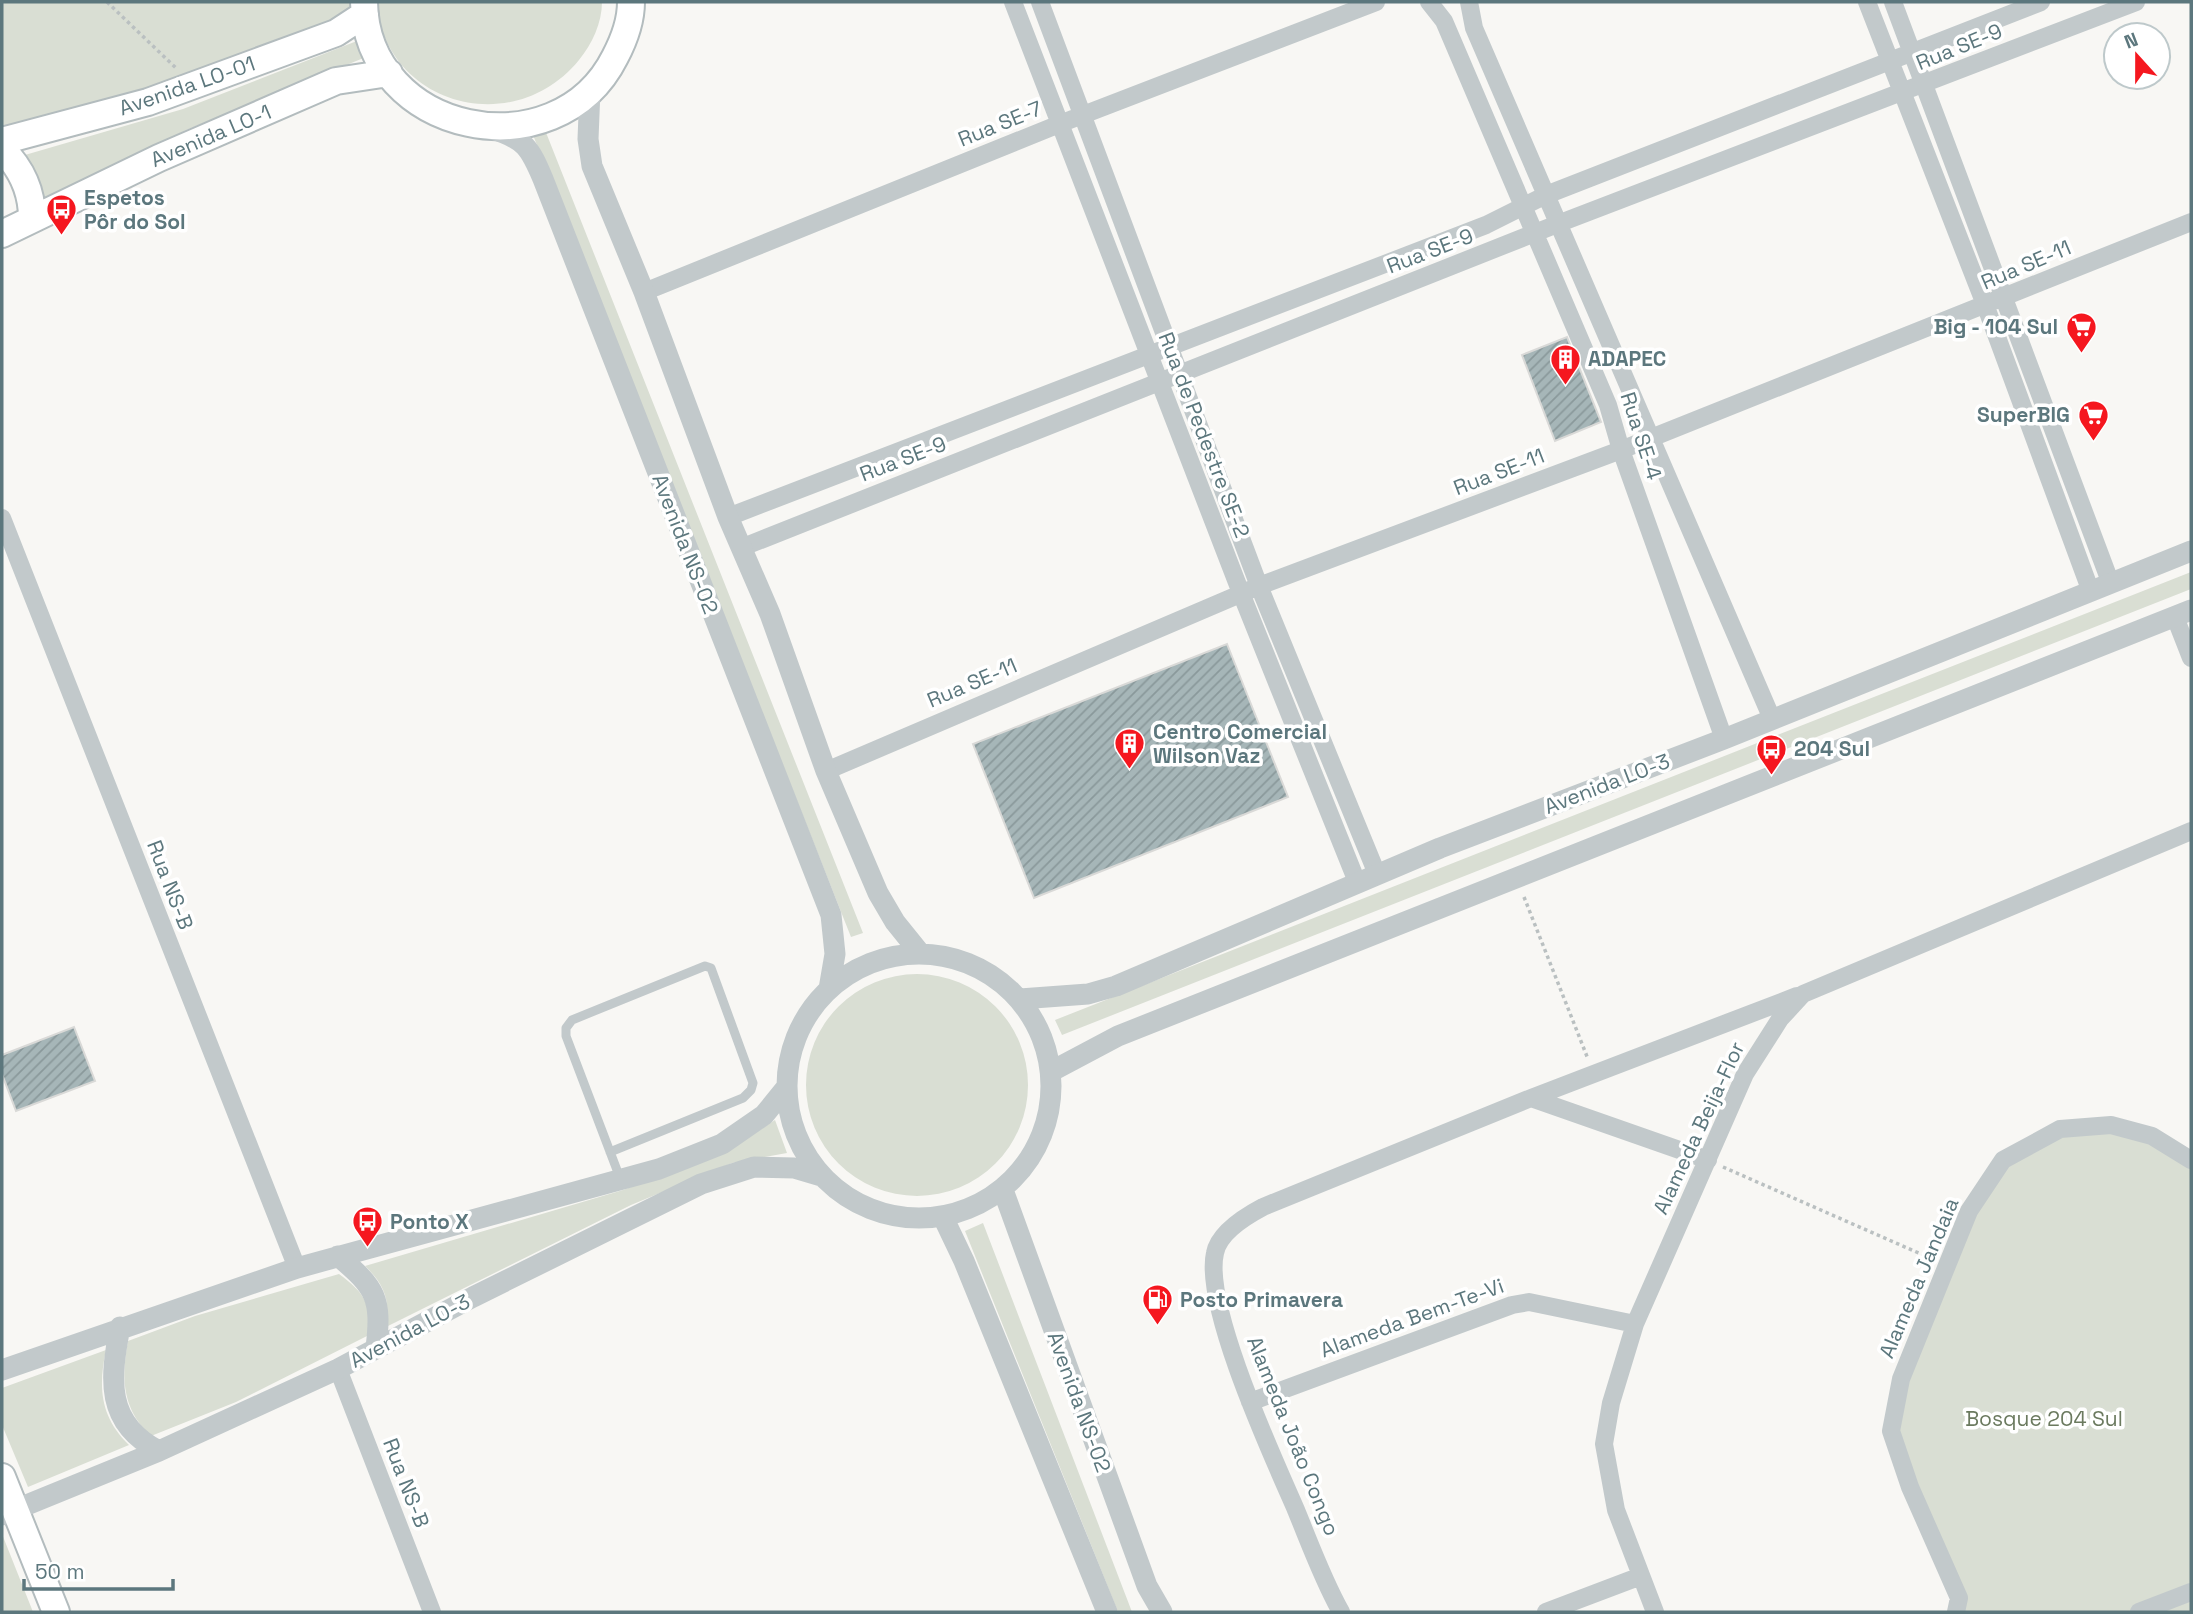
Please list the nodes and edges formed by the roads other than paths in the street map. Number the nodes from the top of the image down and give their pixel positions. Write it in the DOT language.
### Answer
graph roads {
  1 [pos="631,2"];
  2 [pos="1013,2"];
  3 [pos="1040,2"];
  4 [pos="1376,2"];
  5 [pos="1429,2"];
  6 [pos="1469,2"];
  7 [pos="1867,2"];
  8 [pos="1893,2"];
  9 [pos="2041,2"];
  10 [pos="2136,2"];
  11 [pos="364,8"];
  12 [pos="1912,51"];
  13 [pos="1890,60"];
  14 [pos="389,73"];
  15 [pos="1924,85"];
  16 [pos="590,90"];
  17 [pos="1903,94"];
  18 [pos="1084,116"];
  19 [pos="1062,123"];
  20 [pos="486,128"];
  21 [pos="2,141"];
  22 [pos="2,149"];
  23 [pos="1546,195"];
  24 [pos="1524,205"];
  25 [pos="32,218"];
  26 [pos="2191,222"];
  27 [pos="1560,223"];
  28 [pos="1536,233"];
  29 [pos="2,234"];
  30 [pos="644,292"];
  31 [pos="2005,298"];
  32 [pos="1986,307"];
  33 [pos="1171,345"];
  34 [pos="1148,353"];
  35 [pos="1180,373"];
  36 [pos="1159,383"];
  37 [pos="1651,438"];
  38 [pos="1621,450"];
  39 [pos="728,517"];
  40 [pos="2,518"];
  41 [pos="743,547"];
  42 [pos="2191,551"];
  43 [pos="2111,583"];
  44 [pos="1259,586"];
  45 [pos="2091,592"];
  46 [pos="1241,593"];
  47 [pos="2183,613"];
  48 [pos="2191,658"];
  49 [pos="1772,719"];
  50 [pos="1724,738"];
  51 [pos="826,771"];
  52 [pos="2191,831"];
  53 [pos="1367,878"];
  54 [pos="920,953"];
  55 [pos="829,989"];
  56 [pos="1803,993"];
  57 [pos="1020,999"];
  58 [pos="1052,1071"];
  59 [pos="786,1088"];
  60 [pos="1531,1098"];
  61 [pos="610,1152"];
  62 [pos="1708,1160"];
  63 [pos="2191,1160"];
  64 [pos="821,1176"];
  65 [pos="621,1179"];
  66 [pos="1003,1189"];
  67 [pos="943,1217"];
  68 [pos="338,1256"];
  69 [pos="297,1268"];
  70 [pos="1635,1324"];
  71 [pos="120,1327"];
  72 [pos="376,1348"];
  73 [pos="338,1369"];
  74 [pos="2,1370"];
  75 [pos="1250,1402"];
  76 [pos="159,1451"];
  77 [pos="2,1477"];
  78 [pos="8,1513"];
  79 [pos="1641,1576"];
  80 [pos="2191,1592"];
  81 [pos="56,1612"];
  82 [pos="432,1612"];
  83 [pos="1107,1612"];
  84 [pos="1162,1612"];
  85 [pos="1341,1612"];
  86 [pos="1546,1612"];
  87 [pos="1655,1612"];
  88 [pos="1956,1612"];
  89 [pos="2139,1612"];
  1 -- 16 [label="main road"];
  2 -- 19 [label="street, Rua de Pedestre SE-2"];
  3 -- 18 [label="street, Rua de Pedestre SE-2"];
  4 -- 18 [label="street, Rua SE-7"];
  5 -- 24 [label="street, Rua SE-4"];
  6 -- 23 [label="street, Rua SE-4"];
  7 -- 13 [label="street"];
  8 -- 12 [label="street"];
  9 -- 12 [label="street, Rua SE-9"];
  10 -- 15 [label="street, Rua SE-9"];
  11 -- 14 [label="main road"];
  11 -- 21 [label="main road, Avenida LO-01"];
  12 -- 13 [label="street, Rua SE-9"];
  12 -- 15 [label="street"];
  13 -- 17 [label="street"];
  13 -- 23 [label="street, Rua SE-9"];
  14 -- 20 [label="main road"];
  14 -- 25 [label="main road, Avenida LO-1"];
  15 -- 17 [label="street, Rua SE-9"];
  15 -- 31 [label="street"];
  16 -- 20 [label="main road"];
  16 -- 30 [label="street"];
  17 -- 27 [label="street, Rua SE-9"];
  17 -- 32 [label="street"];
  18 -- 19 [label="street, Rua SE-7"];
  18 -- 33 [label="street, Rua de Pedestre SE-2"];
  19 -- 30 [label="street, Rua SE-7"];
  19 -- 34 [label="street, Rua de Pedestre SE-2"];
  20 -- 55 [label="street, Avenida NS-02"];
  22 -- 25 [label="main road"];
  23 -- 24 [label="street, Rua SE-9"];
  23 -- 27 [label="street, Rua SE-4"];
  24 -- 28 [label="street, Rua SE-4"];
  24 -- 33 [label="street, Rua SE-9"];
  25 -- 29 [label="main road, Avenida LO-1"];
  26 -- 31 [label="street, Rua SE-11"];
  27 -- 28 [label="street, Rua SE-9"];
  27 -- 37 [label="street, Rua SE-4"];
  28 -- 35 [label="street, Rua SE-9"];
  28 -- 38 [label="street, Rua SE-4"];
  30 -- 39 [label="street"];
  31 -- 32 [label="street, Rua SE-11"];
  31 -- 43 [label="street"];
  32 -- 37 [label="street, Rua SE-11"];
  32 -- 45 [label="street"];
  33 -- 34 [label="street, Rua SE-9"];
  33 -- 35 [label="street, Rua de Pedestre SE-2"];
  34 -- 36 [label="street, Rua de Pedestre SE-2"];
  34 -- 39 [label="street, Rua SE-9"];
  35 -- 36 [label="street, Rua SE-9"];
  35 -- 44 [label="street, Rua de Pedestre SE-2"];
  36 -- 41 [label="street, Rua SE-9"];
  36 -- 46 [label="street, Rua de Pedestre SE-2"];
  37 -- 38 [label="street, Rua SE-11"];
  37 -- 49 [label="street, Rua SE-4"];
  38 -- 44 [label="street, Rua SE-11"];
  38 -- 50 [label="street, Rua SE-4"];
  39 -- 41 [label="street"];
  40 -- 69 [label="street, Rua NS-B"];
  41 -- 51 [label="street"];
  42 -- 43 [label="street, Avenida LO-3"];
  43 -- 45 [label="street, Avenida LO-3"];
  44 -- 46 [label="street, Rua SE-11"];
  44 -- 53 [label="street, Rua de Pedestre SE-2"];
  45 -- 49 [label="street, Avenida LO-3"];
  46 -- 51 [label="street, Rua SE-11"];
  46 -- 53 [label="street, Rua de Pedestre SE-2"];
  47 -- 48 [label="street"];
  47 -- 58 [label="street"];
  49 -- 50 [label="street, Avenida LO-3"];
  50 -- 53 [label="street, Avenida LO-3"];
  51 -- 54 [label="street"];
  52 -- 56 [label="street, Alameda Beija-Flor"];
  53 -- 57 [label="street, Avenida LO-3"];
  54 -- 55 [label="street"];
  54 -- 57 [label="street"];
  55 -- 59 [label="street"];
  56 -- 60 [label="street, Alameda João Congo"];
  56 -- 62 [label="street, Alameda Beija-Flor"];
  57 -- 58 [label="street"];
  58 -- 66 [label="street"];
  59 -- 64 [label="street"];
  59 -- 65 [label="street"];
  60 -- 62 [label="street"];
  60 -- 75 [label="street, Alameda João Congo"];
  61 -- 61 [label="lane"];
  61 -- 65 [label="lane"];
  62 -- 70 [label="street, Alameda Beija-Flor"];
  63 -- 88 [label="street, Alameda Jandaia"];
  64 -- 67 [label="street"];
  64 -- 72 [label="street, Avenida LO-3"];
  65 -- 68 [label="street"];
  66 -- 67 [label="street"];
  66 -- 84 [label="street, Avenida NS-02"];
  67 -- 83 [label="street"];
  68 -- 69 [label="street"];
  68 -- 72 [label="street"];
  69 -- 71 [label="street"];
  70 -- 75 [label="street, Alameda Bem-Te-Vi"];
  70 -- 79 [label="street, Alameda Beija-Flor"];
  71 -- 74 [label="street"];
  71 -- 76 [label="street"];
  72 -- 73 [label="street, Avenida LO-3"];
  73 -- 76 [label="street, Avenida LO-3"];
  73 -- 82 [label="street, Rua NS-B"];
  75 -- 85 [label="street, Alameda João Congo"];
  76 -- 78 [label="street, Avenida LO-3"];
  77 -- 78 [label="main road"];
  78 -- 81 [label="main road"];
  79 -- 86 [label="street"];
  79 -- 87 [label="street, Alameda Beija-Flor"];
  80 -- 89 [label="street"];
}
